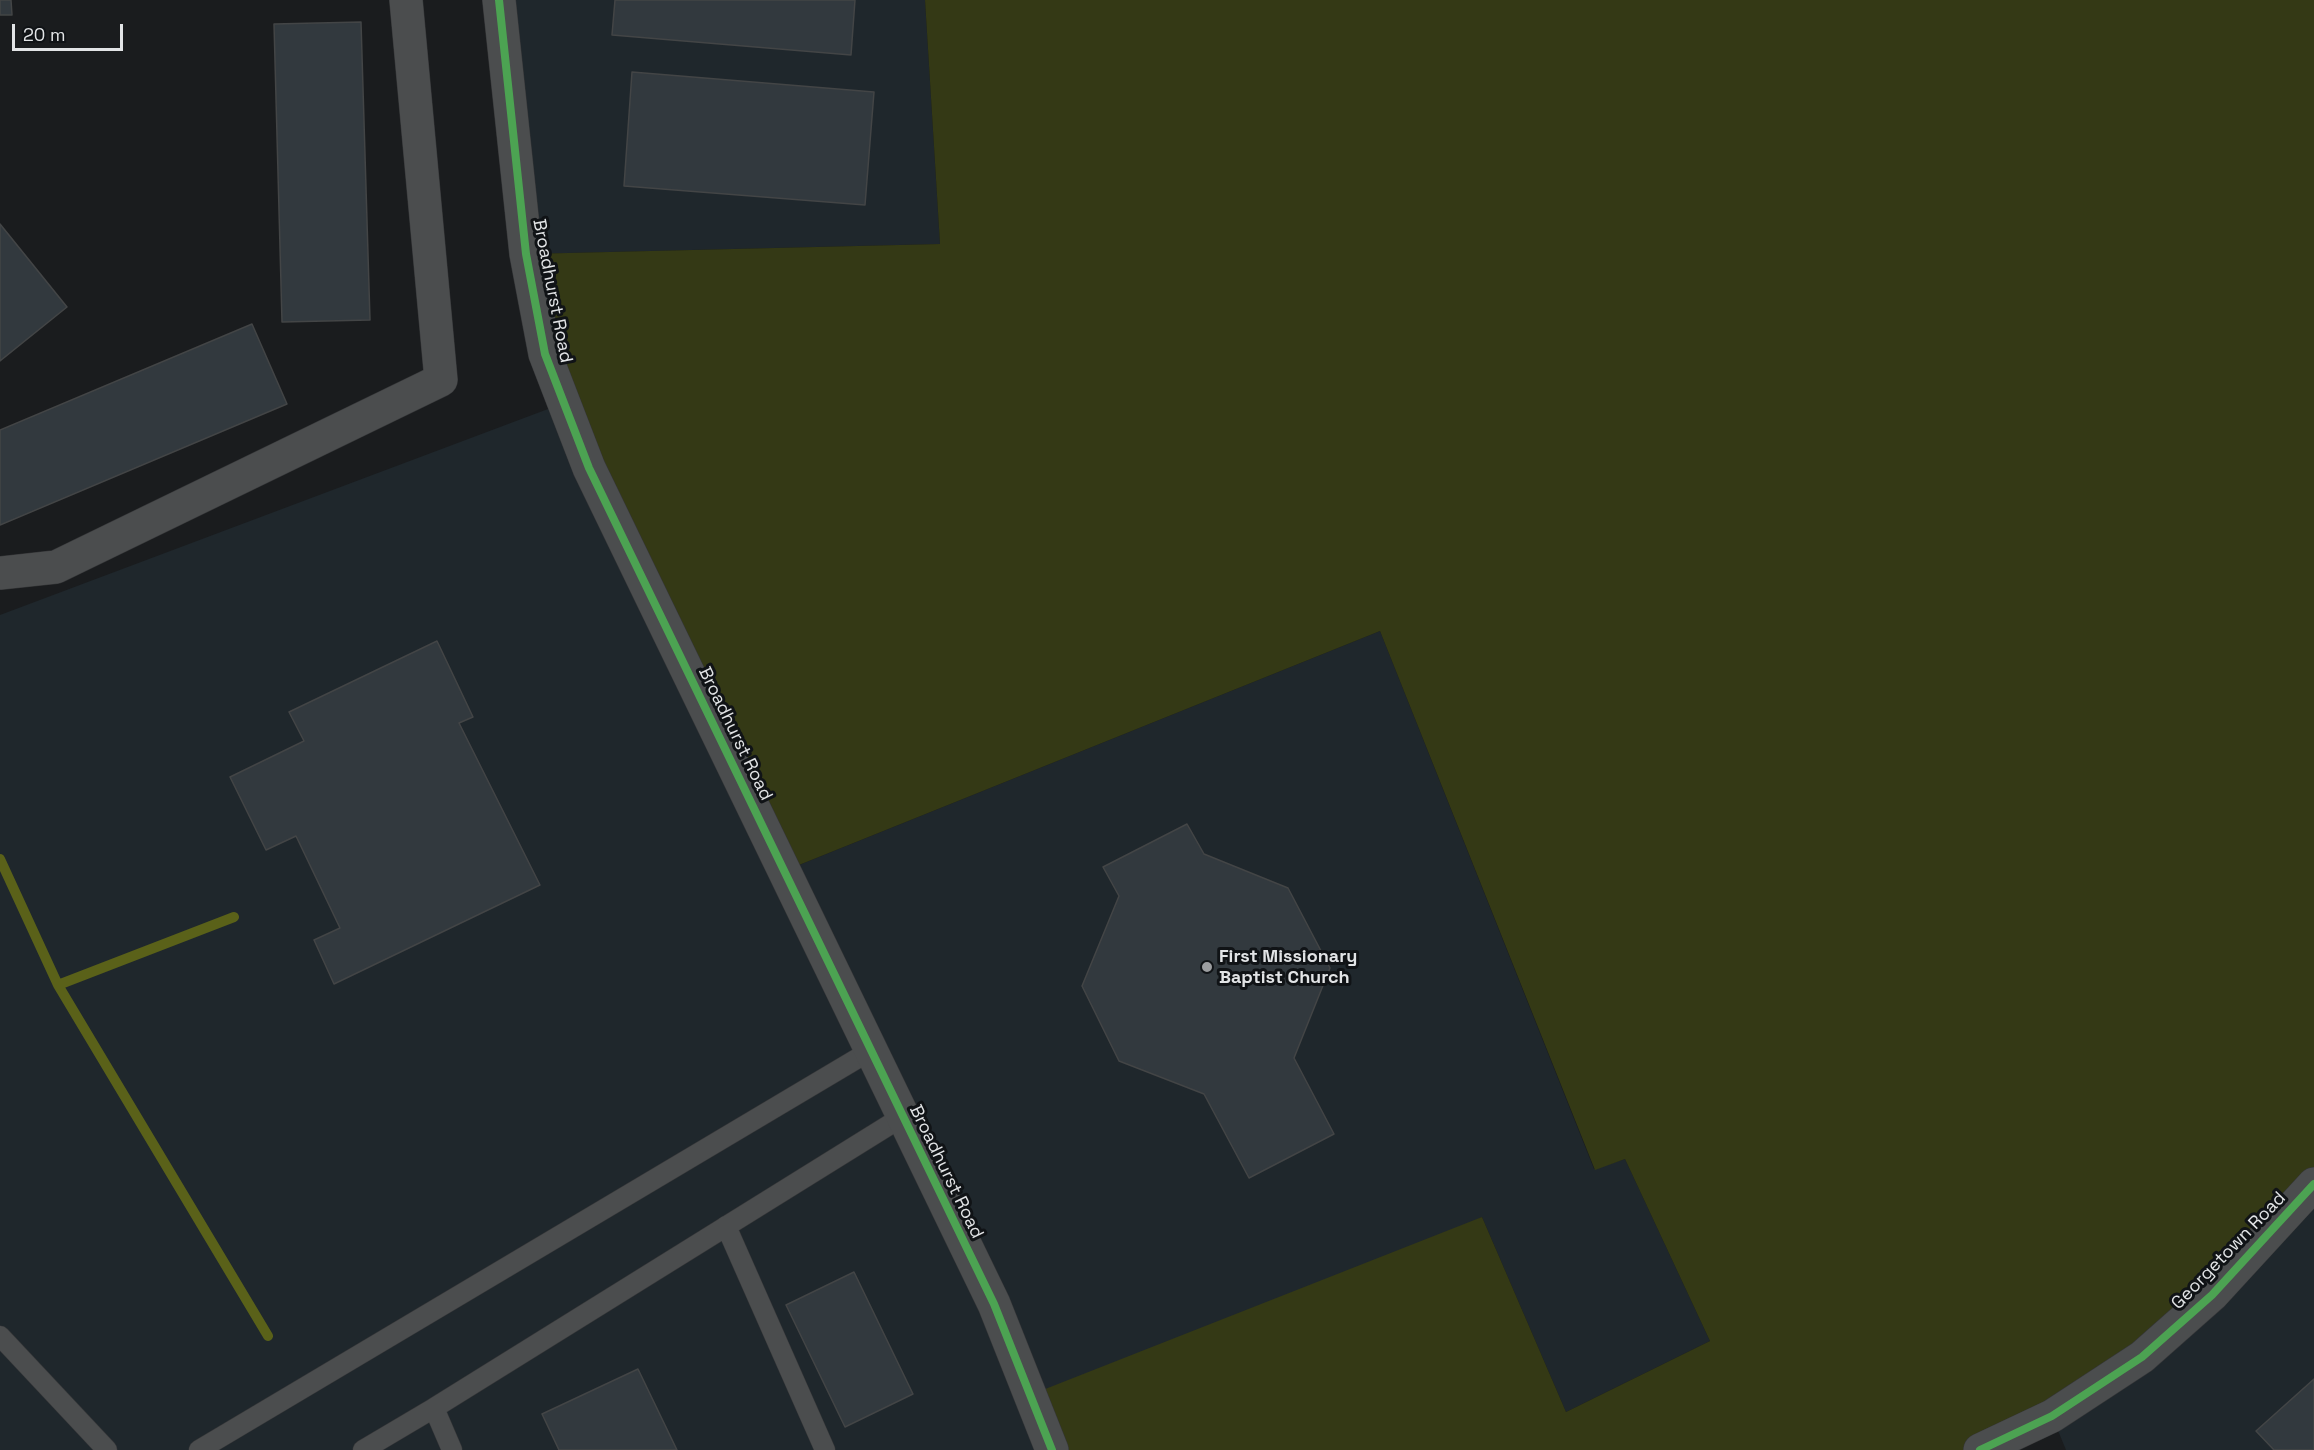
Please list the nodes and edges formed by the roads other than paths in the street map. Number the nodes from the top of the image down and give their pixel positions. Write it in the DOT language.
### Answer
graph roads {
  1 [pos="406,0"];
  2 [pos="499,0"];
  3 [pos="0,573"];
  4 [pos="870,1051"];
  5 [pos="902,1117"];
  6 [pos="2314,1184"];
  7 [pos="726,1226"];
  8 [pos="0,1336"];
  9 [pos="434,1407"];
  10 [pos="107,1450"];
  11 [pos="199,1450"];
  12 [pos="363,1450"];
  13 [pos="452,1450"];
  14 [pos="825,1450"];
  15 [pos="1052,1450"];
  16 [pos="1980,1450"];
  1 -- 3 [label="street"];
  2 -- 4 [label="street, Broadhurst Road"];
  4 -- 5 [label="street, Broadhurst Road"];
  4 -- 11 [label="lane"];
  5 -- 7 [label="lane"];
  5 -- 15 [label="street, Broadhurst Road"];
  6 -- 16 [label="street, Georgetown Road"];
  7 -- 9 [label="lane"];
  7 -- 14 [label="lane"];
  8 -- 10 [label="lane"];
  9 -- 12 [label="lane"];
  9 -- 13 [label="lane"];
}
